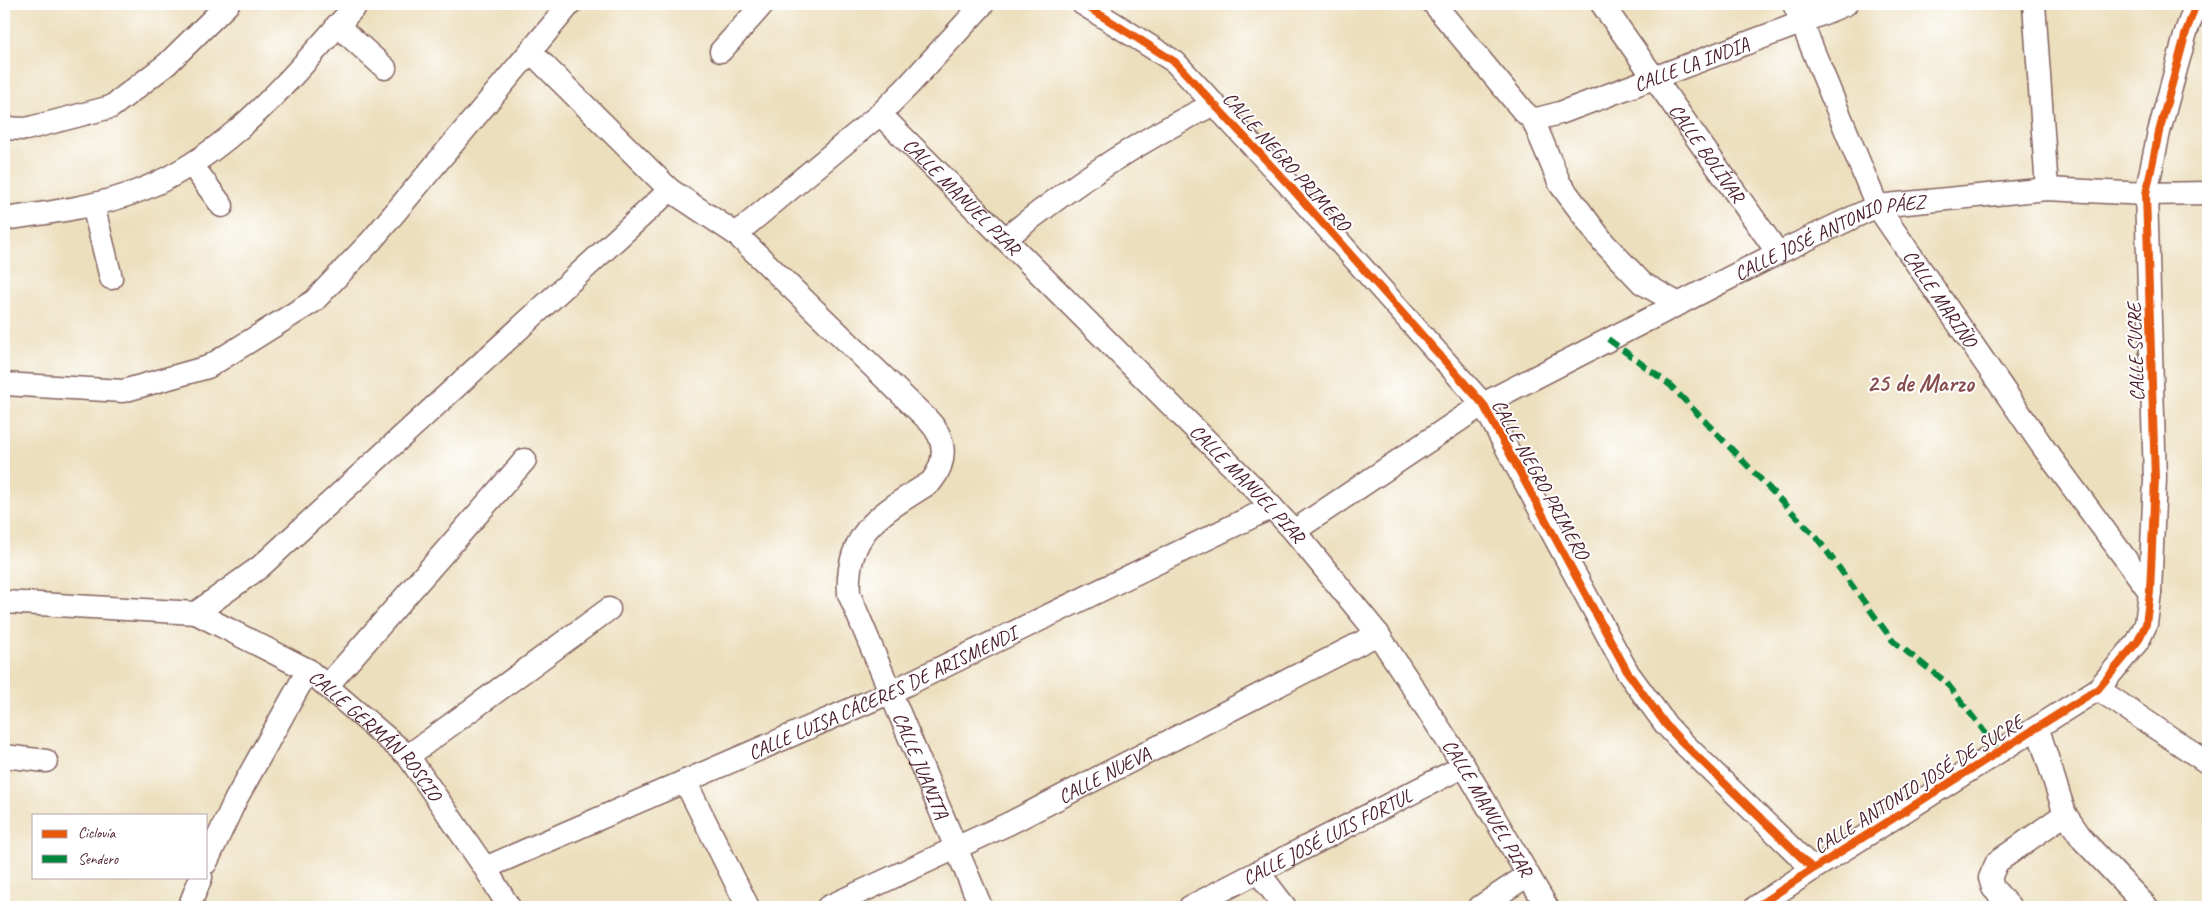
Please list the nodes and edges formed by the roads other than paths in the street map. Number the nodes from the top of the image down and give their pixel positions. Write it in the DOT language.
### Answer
graph roads {
  1 [pos="228,4"];
  2 [pos="357,4"];
  3 [pos="570,4"];
  4 [pos="762,4"];
  5 [pos="983,4"];
  6 [pos="1083,4"];
  7 [pos="1434,4"];
  8 [pos="1602,4"];
  9 [pos="1846,4"];
  10 [pos="2034,4"];
  11 [pos="2196,4"];
  12 [pos="1798,13"];
  13 [pos="337,26"];
  14 [pos="721,51"];
  15 [pos="531,52"];
  16 [pos="385,68"];
  17 [pos="1654,78"];
  18 [pos="1214,104"];
  19 [pos="880,114"];
  20 [pos="1533,120"];
  21 [pos="4,128"];
  22 [pos="192,165"];
  23 [pos="2047,189"];
  24 [pos="670,190"];
  25 [pos="2208,193"];
  26 [pos="2146,194"];
  27 [pos="93,205"];
  28 [pos="222,206"];
  29 [pos="1878,206"];
  30 [pos="4,219"];
  31 [pos="736,234"];
  32 [pos="1005,239"];
  33 [pos="1778,253"];
  34 [pos="111,278"];
  35 [pos="1680,304"];
  36 [pos="4,384"];
  37 [pos="1483,404"];
  38 [pos="525,460"];
  39 [pos="1272,507"];
  40 [pos="1294,531"];
  41 [pos="2150,592"];
  42 [pos="4,602"];
  43 [pos="609,608"];
  44 [pos="196,613"];
  45 [pos="1378,634"];
  46 [pos="308,670"];
  47 [pos="327,686"];
  48 [pos="2098,690"];
  49 [pos="891,692"];
  50 [pos="2038,729"];
  51 [pos="4,756"];
  52 [pos="408,756"];
  53 [pos="46,761"];
  54 [pos="2208,763"];
  55 [pos="1464,766"];
  56 [pos="685,781"];
  57 [pos="2066,814"];
  58 [pos="956,848"];
  59 [pos="208,860"];
  60 [pos="485,868"];
  61 [pos="1813,869"];
  62 [pos="1258,872"];
  63 [pos="1528,874"];
  64 [pos="201,878"];
  65 [pos="189,907"];
  66 [pos="509,907"];
  67 [pos="748,907"];
  68 [pos="828,907"];
  69 [pos="981,907"];
  70 [pos="1190,907"];
  71 [pos="1285,907"];
  72 [pos="1480,907"];
  73 [pos="1547,907"];
  74 [pos="1756,907"];
  75 [pos="2010,907"];
  76 [pos="2146,907"];
  1 -- 21 [label="street"];
  2 -- 13 [label="street"];
  3 -- 15 [label="street"];
  4 -- 14 [label="street"];
  5 -- 19 [label="street"];
  6 -- 18 [label="street, CALLE NEGRO PRIMERO"];
  7 -- 20 [label="street"];
  8 -- 17 [label="street, CALLE BOLÍVAR"];
  9 -- 12 [label="street, CALLE LA INDIA"];
  10 -- 23 [label="street"];
  11 -- 26 [label="street, CALLE SUCRE"];
  12 -- 17 [label="street, CALLE LA INDIA"];
  12 -- 29 [label="street, CALLE MARIÑO"];
  13 -- 16 [label="street"];
  13 -- 22 [label="street"];
  15 -- 24 [label="street"];
  15 -- 36 [label="street"];
  17 -- 20 [label="street, CALLE LA INDIA"];
  17 -- 33 [label="street, CALLE BOLÍVAR"];
  18 -- 32 [label="street"];
  18 -- 37 [label="street, CALLE NEGRO PRIMERO"];
  19 -- 31 [label="street"];
  19 -- 32 [label="street, CALLE MANUEL PIAR"];
  20 -- 35 [label="street"];
  22 -- 27 [label="street"];
  22 -- 28 [label="street"];
  23 -- 26 [label="street, CALLE JOSÉ ANTONIO PÁEZ"];
  23 -- 29 [label="street, CALLE JOSÉ ANTONIO PÁEZ"];
  24 -- 31 [label="street"];
  24 -- 44 [label="street"];
  25 -- 26 [label="street, CALLE JOSÉ ANTONIO PÁEZ"];
  26 -- 41 [label="street, CALLE SUCRE"];
  27 -- 30 [label="street"];
  27 -- 34 [label="street"];
  29 -- 33 [label="street, CALLE JOSÉ ANTONIO PÁEZ"];
  29 -- 41 [label="street, CALLE MARIÑO"];
  31 -- 49 [label="street, CALLE JUANITA"];
  32 -- 39 [label="street, CALLE MANUEL PIAR"];
  33 -- 35 [label="street, CALLE JOSÉ ANTONIO PÁEZ"];
  35 -- 37 [label="street, CALLE JOSÉ ANTONIO PÁEZ"];
  37 -- 40 [label="street"];
  37 -- 61 [label="street, CALLE NEGRO PRIMERO"];
  38 -- 47 [label="street"];
  39 -- 40 [label="street, CALLE MANUEL PIAR"];
  39 -- 49 [label="street, CALLE LUISA CÁCERES DE ARISMENDI"];
  40 -- 45 [label="street, CALLE MANUEL PIAR"];
  41 -- 48 [label="street, CALLE SUCRE"];
  42 -- 44 [label="street"];
  43 -- 52 [label="street"];
  44 -- 46 [label="street, CALLE GERMÁN ROSCIO"];
  45 -- 55 [label="street, CALLE MANUEL PIAR"];
  45 -- 58 [label="street, CALLE NUEVA"];
  46 -- 47 [label="street, CALLE GERMÁN ROSCIO"];
  46 -- 59 [label="street"];
  47 -- 52 [label="street, CALLE GERMÁN ROSCIO"];
  48 -- 50 [label="street, CALLE ANTONIO JOSÉ DE SUCRE"];
  48 -- 54 [label="street"];
  49 -- 56 [label="street, CALLE LUISA CÁCERES DE ARISMENDI"];
  49 -- 58 [label="street, CALLE JUANITA"];
  50 -- 57 [label="street"];
  50 -- 61 [label="street, CALLE ANTONIO JOSÉ DE SUCRE"];
  51 -- 53 [label="street"];
  52 -- 60 [label="street, CALLE GERMÁN ROSCIO"];
  55 -- 62 [label="street, CALLE JOSÉ LUIS FORTUL"];
  55 -- 63 [label="street, CALLE MANUEL PIAR"];
  56 -- 60 [label="street, CALLE LUISA CÁCERES DE ARISMENDI"];
  56 -- 67 [label="street"];
  57 -- 75 [label="street"];
  57 -- 76 [label="street"];
  58 -- 68 [label="street, CALLE NUEVA"];
  58 -- 69 [label="street, CALLE JUANITA"];
  60 -- 66 [label="street, CALLE GERMÁN ROSCIO"];
  61 -- 74 [label="street, CALLE ANTONIO JOSÉ DE SUCRE"];
  62 -- 70 [label="street, CALLE JOSÉ LUIS FORTUL"];
  62 -- 71 [label="street"];
  63 -- 72 [label="street"];
  63 -- 73 [label="street, CALLE MANUEL PIAR"];
  64 -- 65 [label="street"];
}
